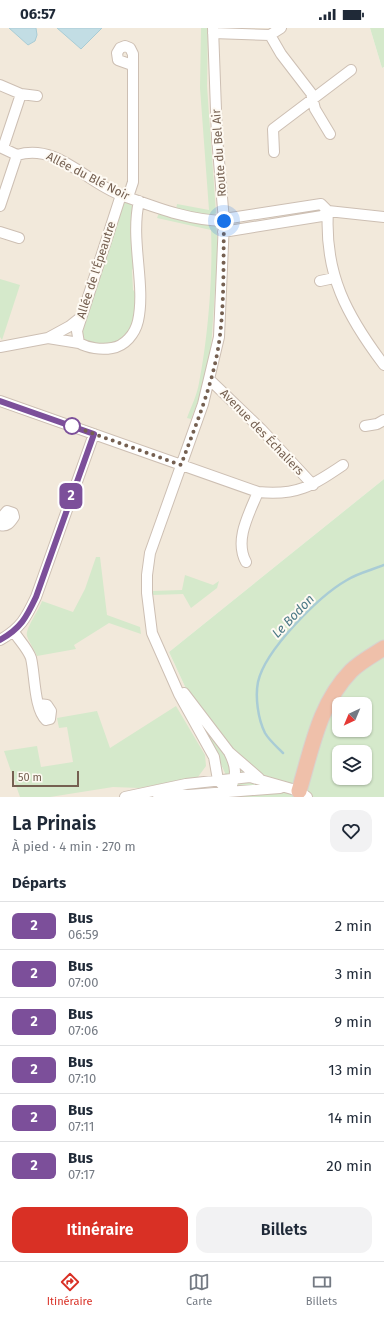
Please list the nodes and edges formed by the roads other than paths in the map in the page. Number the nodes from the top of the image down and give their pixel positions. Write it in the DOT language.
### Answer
graph roads {
  1 [pos="281,28"];
  2 [pos="213,30"];
  3 [pos="270,35"];
  4 [pos="132,65"];
  5 [pos="352,70"];
  6 [pos="0,85"];
  7 [pos="21,94"];
  8 [pos="38,96"];
  9 [pos="312,99"];
  10 [pos="330,134"];
  11 [pos="1,147"];
  12 [pos="274,152"];
  13 [pos="17,155"];
  14 [pos="125,196"];
  15 [pos="139,201"];
  16 [pos="0,206"];
  17 [pos="328,211"];
  18 [pos="384,217"];
  19 [pos="224,220"];
  20 [pos="0,232"];
  21 [pos="224,232"];
  22 [pos="19,238"];
  23 [pos="334,278"];
  24 [pos="320,281"];
  25 [pos="80,318"];
  26 [pos="48,338"];
  27 [pos="79,343"];
  28 [pos="0,347"];
  29 [pos="384,365"];
  30 [pos="210,380"];
  31 [pos="0,401"];
  32 [pos="384,420"];
  33 [pos="365,426"];
  34 [pos="94,434"];
  35 [pos="181,465"];
  36 [pos="344,465"];
  37 [pos="313,485"];
  38 [pos="258,492"];
  39 [pos="0,518"];
  40 [pos="0,525"];
  41 [pos="246,562"];
  42 [pos="14,632"];
  43 [pos="0,640"];
  44 [pos="384,648"];
  45 [pos="174,683"];
  46 [pos="39,704"];
  47 [pos="229,752"];
  48 [pos="235,778"];
  49 [pos="260,779"];
  50 [pos="218,780"];
  51 [pos="281,787"];
  52 [pos="229,792"];
  53 [pos="303,794"];
  54 [pos="140,795"];
  55 [pos="125,797"];
  1 -- 3 [label="street"];
  2 -- 3 [label="street"];
  2 -- 19 [label="street, Route du Bel Air"];
  3 -- 9 [label="street"];
  4 -- 14 [label="street, Allée de l'Épeautre"];
  5 -- 9 [label="street"];
  6 -- 7 [label="street"];
  7 -- 8 [label="street"];
  7 -- 11 [label="street"];
  9 -- 10 [label="street"];
  9 -- 12 [label="street"];
  11 -- 13 [label="street"];
  13 -- 14 [label="street, Allée du Blé Noir"];
  13 -- 16 [label="street"];
  14 -- 15 [label="street, Allée du Blé Noir"];
  14 -- 25 [label="street, Allée de l'Épeautre"];
  15 -- 19 [label="street, Allée du Blé Noir"];
  15 -- 27 [label="street, Allée de l'Épeautre"];
  17 -- 18 [label="street"];
  17 -- 19 [label="street, Allée du Blé Noir"];
  17 -- 21 [label="street"];
  17 -- 23 [label="street"];
  19 -- 21 [label="street, Route du Bel Air"];
  20 -- 22 [label="street"];
  21 -- 30 [label="street, Route du Bel Air"];
  23 -- 24 [label="street"];
  23 -- 29 [label="street"];
  25 -- 26 [label="street"];
  25 -- 27 [label="street, Allée de l'Épeautre"];
  26 -- 27 [label="street"];
  26 -- 28 [label="street"];
  30 -- 35 [label="street, Route du Bel Air"];
  30 -- 37 [label="street, Avenue des Échaliers"];
  31 -- 34 [label="street, Avenue des Échaliers"];
  32 -- 33 [label="street"];
  34 -- 35 [label="street, Avenue des Échaliers"];
  34 -- 42 [label="street"];
  35 -- 38 [label="street, Avenue des Échaliers"];
  35 -- 45 [label="street, Route du Bel Air"];
  36 -- 37 [label="street, Avenue des Échaliers"];
  37 -- 38 [label="street, Avenue des Échaliers"];
  38 -- 41 [label="street"];
  39 -- 40 [label="street"];
  42 -- 43 [label="street"];
  42 -- 46 [label="street"];
  44 -- 53 [label="highway"];
  45 -- 47 [label="street"];
  45 -- 50 [label="street"];
  47 -- 48 [label="street"];
  47 -- 49 [label="street"];
  48 -- 49 [label="street"];
  48 -- 50 [label="street"];
  48 -- 52 [label="street"];
  49 -- 51 [label="street"];
  50 -- 52 [label="street"];
  50 -- 54 [label="street"];
  51 -- 52 [label="street"];
  51 -- 53 [label="street"];
  52 -- 54 [label="street"];
  54 -- 55 [label="street"];
}
